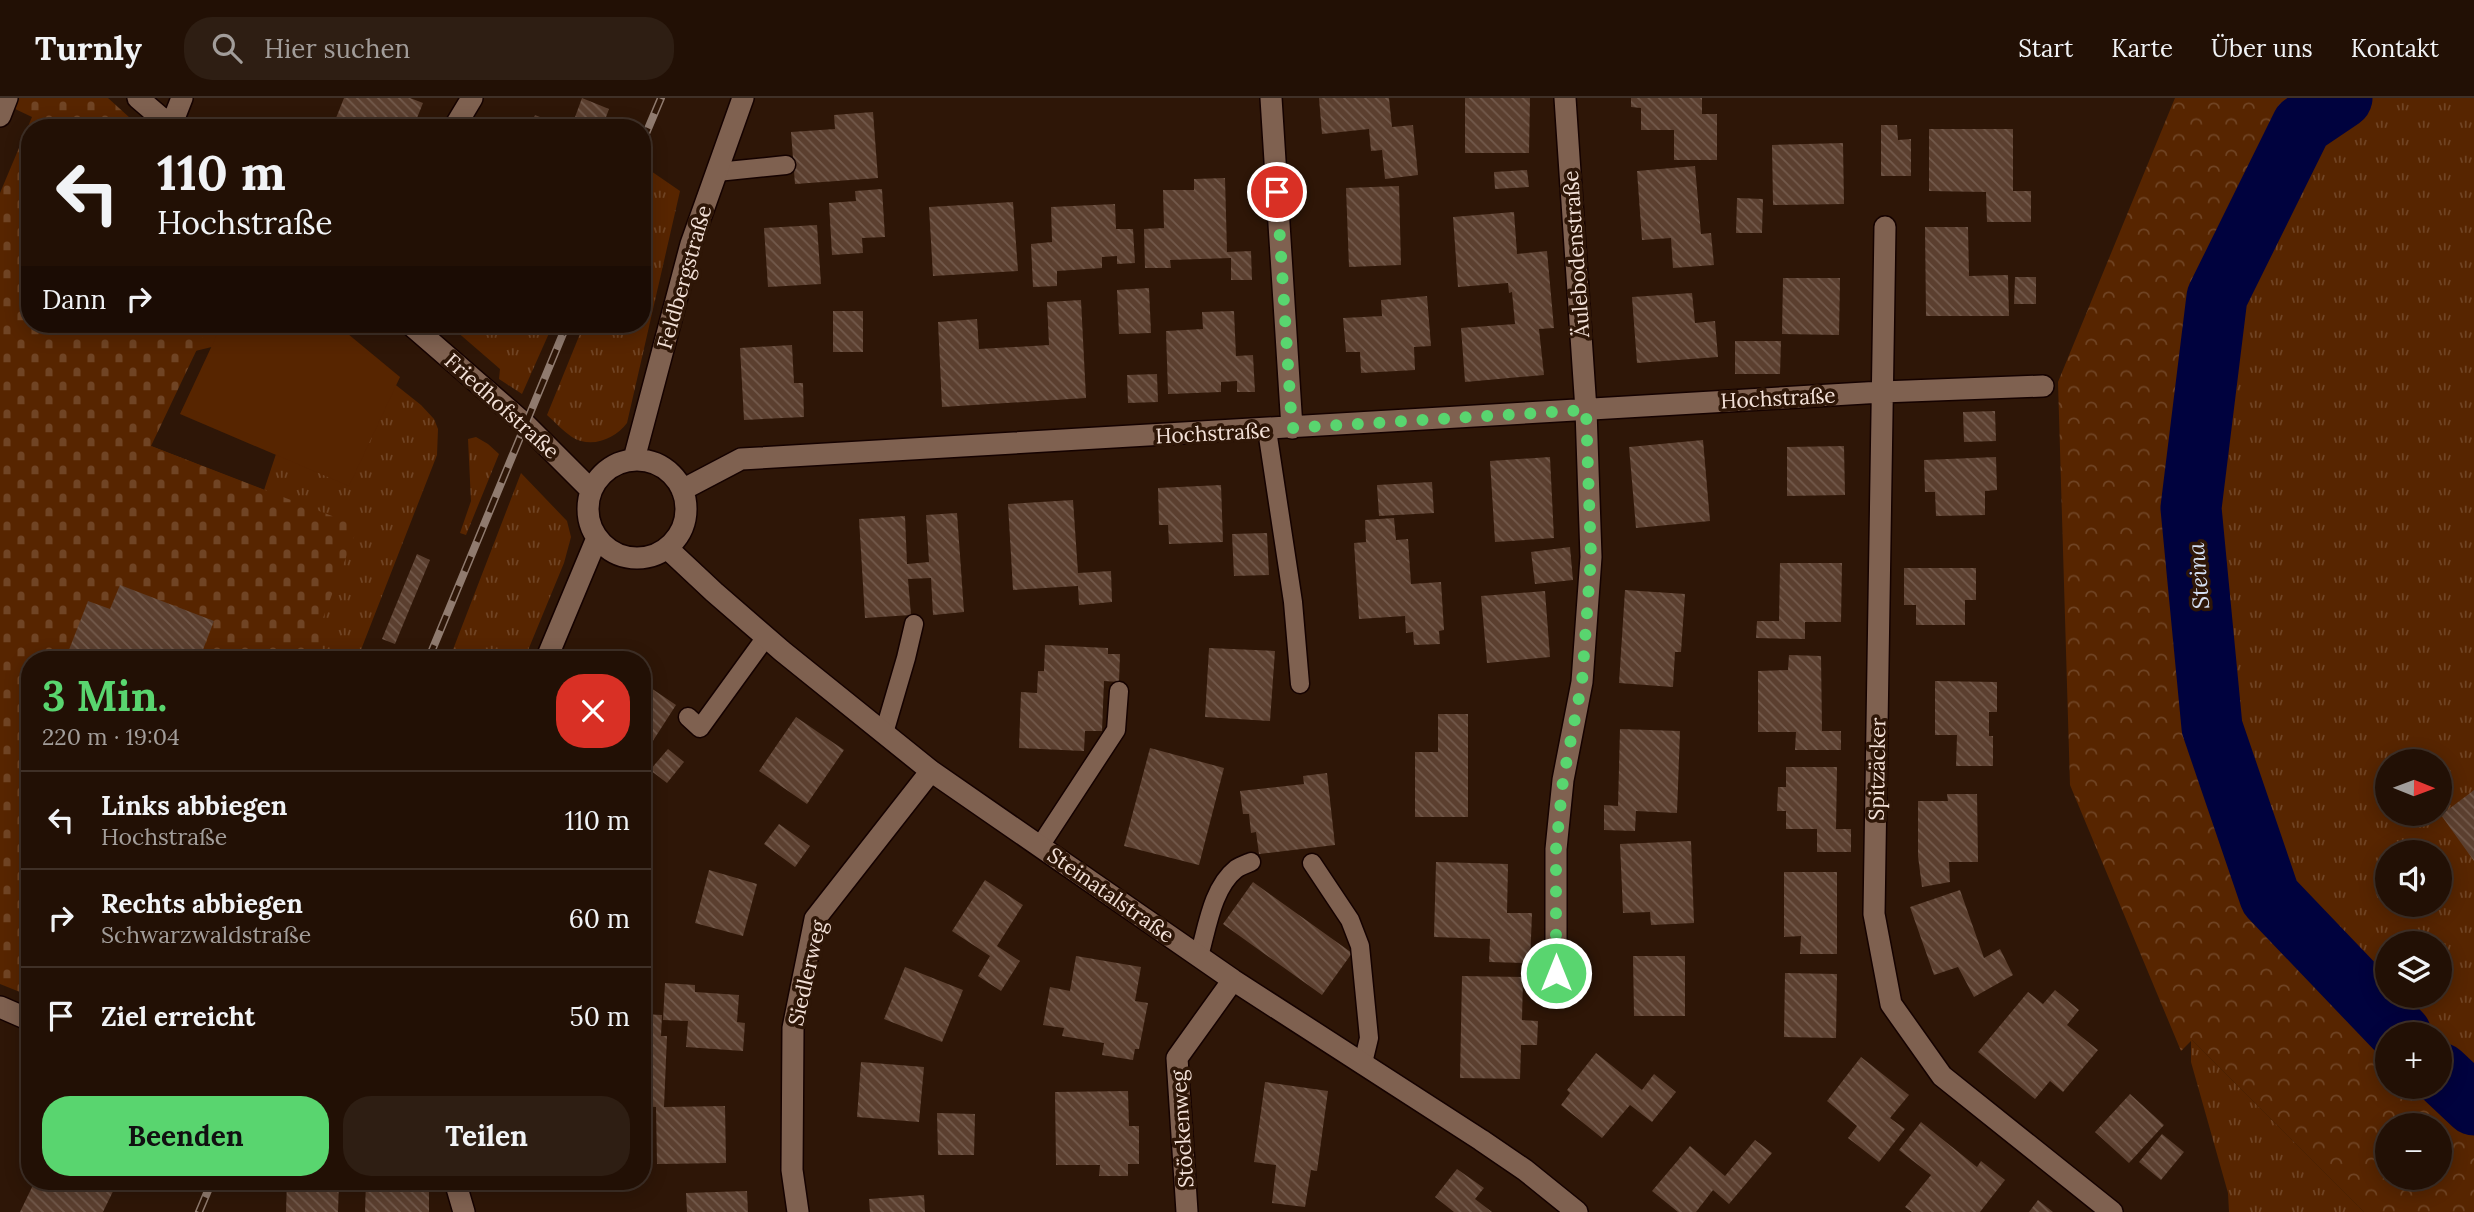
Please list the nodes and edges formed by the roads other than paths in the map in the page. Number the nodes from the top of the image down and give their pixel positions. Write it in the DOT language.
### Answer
graph roads {
  1 [pos="8,98"];
  2 [pos="138,98"];
  3 [pos="183,98"];
  4 [pos="472,98"];
  5 [pos="743,98"];
  6 [pos="1271,98"];
  7 [pos="1565,98"];
  8 [pos="0,116"];
  9 [pos="163,119"];
  10 [pos="175,119"];
  11 [pos="459,119"];
  12 [pos="786,165"];
  13 [pos="717,172"];
  14 [pos="1885,227"];
  15 [pos="420,333"];
  16 [pos="2043,386"];
  17 [pos="1882,392"];
  18 [pos="1586,410"];
  19 [pos="1292,428"];
  20 [pos="1266,430"];
  21 [pos="634,459"];
  22 [pos="592,490"];
  23 [pos="682,490"];
  24 [pos="597,538"];
  25 [pos="667,548"];
  26 [pos="914,624"];
  27 [pos="766,637"];
  28 [pos="550,651"];
  29 [pos="1300,684"];
  30 [pos="1119,691"];
  31 [pos="688,717"];
  32 [pos="884,733"];
  33 [pos="932,771"];
  34 [pos="1040,846"];
  35 [pos="1251,862"];
  36 [pos="1312,863"];
  37 [pos="1199,956"];
  38 [pos="1556,973"];
  39 [pos="1233,980"];
  40 [pos="0,1007"];
  41 [pos="21,1016"];
  42 [pos="1363,1063"];
  43 [pos="458,1190"];
  44 [pos="464,1212"];
  45 [pos="798,1212"];
  46 [pos="1187,1212"];
  47 [pos="1577,1212"];
  48 [pos="2112,1212"];
  1 -- 8 [label="street"];
  2 -- 9 [label="street"];
  3 -- 10 [label="street"];
  4 -- 11 [label="street"];
  5 -- 13 [label="street, Feldbergstraße"];
  6 -- 19 [label="street"];
  7 -- 18 [label="street, Äulebodenstraße"];
  12 -- 13 [label="lane"];
  13 -- 21 [label="street, Feldbergstraße"];
  14 -- 17 [label="street, Spitzäcker"];
  15 -- 22 [label="street, Friedhofstraße"];
  16 -- 17 [label="street, Hochstraße"];
  17 -- 18 [label="street, Hochstraße"];
  17 -- 48 [label="street, Spitzäcker"];
  18 -- 19 [label="street, Hochstraße"];
  18 -- 38 [label="street, Äulebodenstraße"];
  19 -- 20 [label="street, Hochstraße"];
  20 -- 23 [label="street, Hochstraße"];
  20 -- 29 [label="lane"];
  21 -- 22 [label="street"];
  21 -- 23 [label="street"];
  22 -- 24 [label="street"];
  23 -- 25 [label="street"];
  24 -- 25 [label="street"];
  24 -- 28 [label="street"];
  25 -- 27 [label="street, Steinatalstraße"];
  26 -- 32 [label="lane"];
  27 -- 31 [label="lane"];
  27 -- 32 [label="street, Steinatalstraße"];
  30 -- 34 [label="lane"];
  32 -- 33 [label="street, Steinatalstraße"];
  33 -- 34 [label="street, Steinatalstraße"];
  33 -- 45 [label="street, Siedlerweg"];
  34 -- 37 [label="street, Steinatalstraße"];
  35 -- 37 [label="lane"];
  36 -- 42 [label="lane"];
  37 -- 39 [label="street, Steinatalstraße"];
  39 -- 42 [label="street, Steinatalstraße"];
  39 -- 46 [label="street, Stöckenweg"];
  40 -- 41 [label="street"];
  42 -- 47 [label="street, Steinatalstraße"];
  43 -- 44 [label="street"];
}
